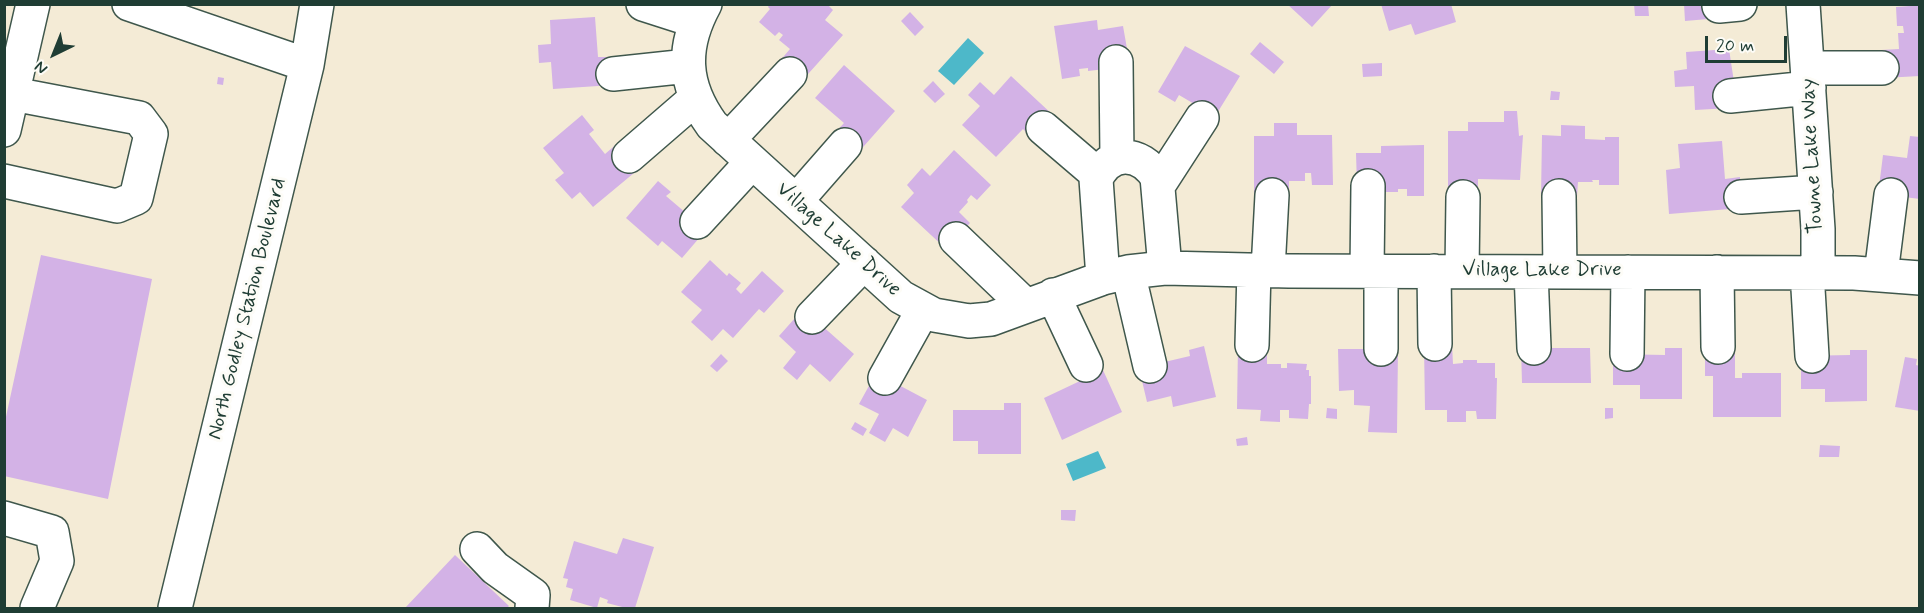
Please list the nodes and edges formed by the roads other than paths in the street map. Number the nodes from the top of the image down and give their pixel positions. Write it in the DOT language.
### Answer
graph roads {
  1 [pos="33,4"];
  2 [pos="129,4"];
  3 [pos="643,4"];
  4 [pos="1803,4"];
  5 [pos="314,6"];
  6 [pos="700,13"];
  7 [pos="1116,62"];
  8 [pos="307,65"];
  9 [pos="688,66"];
  10 [pos="1882,68"];
  11 [pos="12,73"];
  12 [pos="613,74"];
  13 [pos="790,74"];
  14 [pos="1809,78"];
  15 [pos="1730,96"];
  16 [pos="696,98"];
  17 [pos="1202,118"];
  18 [pos="1043,128"];
  19 [pos="4,130"];
  20 [pos="845,145"];
  21 [pos="740,151"];
  22 [pos="629,156"];
  23 [pos="1107,167"];
  24 [pos="4,181"];
  25 [pos="1158,186"];
  26 [pos="1368,186"];
  27 [pos="1816,192"];
  28 [pos="1272,195"];
  29 [pos="1892,195"];
  30 [pos="1559,196"];
  31 [pos="1463,197"];
  32 [pos="1741,197"];
  33 [pos="796,201"];
  34 [pos="697,222"];
  35 [pos="956,239"];
  36 [pos="864,263"];
  37 [pos="1165,268"];
  38 [pos="1261,270"];
  39 [pos="1374,271"];
  40 [pos="1448,271"];
  41 [pos="1545,272"];
  42 [pos="1628,272"];
  43 [pos="1717,272"];
  44 [pos="1813,273"];
  45 [pos="1881,274"];
  46 [pos="1115,275"];
  47 [pos="1920,278"];
  48 [pos="1039,301"];
  49 [pos="922,310"];
  50 [pos="812,317"];
  51 [pos="1435,344"];
  52 [pos="1252,345"];
  53 [pos="1718,347"];
  54 [pos="1533,348"];
  55 [pos="1381,349"];
  56 [pos="1627,354"];
  57 [pos="1812,356"];
  58 [pos="1086,365"];
  59 [pos="1150,366"];
  60 [pos="885,378"];
  61 [pos="4,518"];
  62 [pos="477,549"];
  63 [pos="37,609"];
  64 [pos="175,609"];
  65 [pos="532,609"];
  1 -- 11 [label="street"];
  2 -- 8 [label="street"];
  3 -- 6 [label="street"];
  4 -- 14 [label="street, Towne Lake Way"];
  5 -- 8 [label="street, North Godley Station Boulevard"];
  6 -- 9 [label="street, Village Lake Drive"];
  7 -- 23 [label="street"];
  8 -- 64 [label="street, North Godley Station Boulevard"];
  9 -- 12 [label="street"];
  9 -- 16 [label="street, Village Lake Drive"];
  10 -- 14 [label="street"];
  11 -- 19 [label="street"];
  11 -- 24 [label="street"];
  13 -- 21 [label="street"];
  14 -- 15 [label="street"];
  14 -- 27 [label="street, Towne Lake Way"];
  16 -- 21 [label="street, Village Lake Drive"];
  16 -- 22 [label="street"];
  17 -- 25 [label="street"];
  18 -- 23 [label="street"];
  20 -- 33 [label="street"];
  21 -- 33 [label="street, Village Lake Drive"];
  21 -- 34 [label="street"];
  23 -- 25 [label="street"];
  23 -- 46 [label="street"];
  25 -- 37 [label="street"];
  26 -- 39 [label="street"];
  27 -- 32 [label="street"];
  27 -- 44 [label="street, Towne Lake Way"];
  28 -- 38 [label="street"];
  29 -- 45 [label="street"];
  30 -- 41 [label="street"];
  31 -- 40 [label="street"];
  33 -- 36 [label="street, Village Lake Drive"];
  35 -- 48 [label="street"];
  36 -- 49 [label="street, Village Lake Drive"];
  36 -- 50 [label="street"];
  37 -- 38 [label="street, Village Lake Drive"];
  37 -- 46 [label="street, Village Lake Drive"];
  38 -- 39 [label="street, Village Lake Drive"];
  38 -- 52 [label="street"];
  39 -- 40 [label="street, Village Lake Drive"];
  39 -- 55 [label="street"];
  40 -- 41 [label="street, Village Lake Drive"];
  40 -- 51 [label="street"];
  41 -- 42 [label="street, Village Lake Drive"];
  41 -- 54 [label="street"];
  42 -- 43 [label="street, Village Lake Drive"];
  42 -- 56 [label="street"];
  43 -- 44 [label="street, Village Lake Drive"];
  43 -- 53 [label="street"];
  44 -- 45 [label="street, Village Lake Drive"];
  44 -- 57 [label="street, Towne Lake Way"];
  45 -- 47 [label="street, Village Lake Drive"];
  46 -- 48 [label="street, Village Lake Drive"];
  46 -- 59 [label="street"];
  48 -- 49 [label="street, Village Lake Drive"];
  48 -- 58 [label="street"];
  49 -- 60 [label="street"];
  61 -- 63 [label="street"];
  62 -- 65 [label="street"];
}
